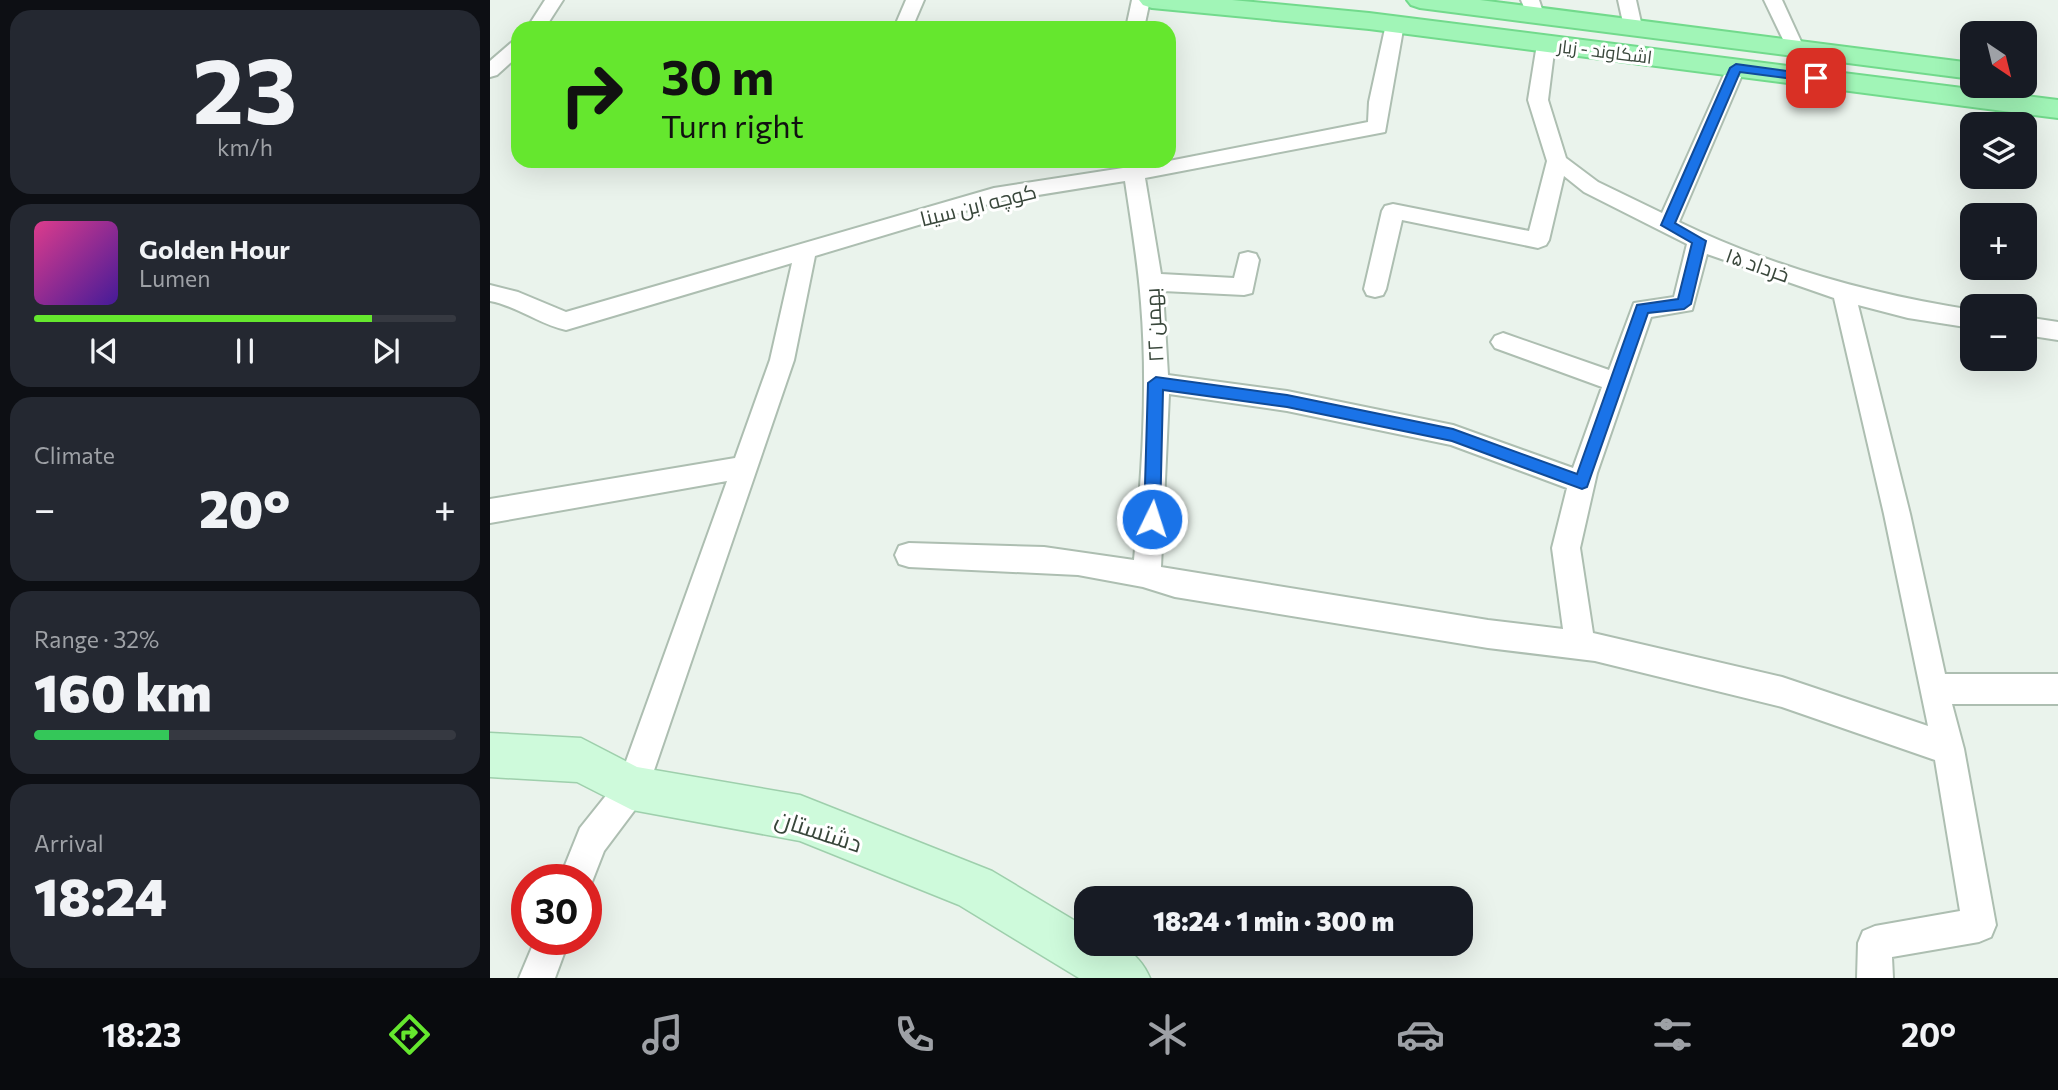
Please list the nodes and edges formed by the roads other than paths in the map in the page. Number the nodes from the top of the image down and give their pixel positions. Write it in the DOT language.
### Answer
graph roads {
  1 [pos="554,0"];
  2 [pos="915,0"];
  3 [pos="1141,0"];
  4 [pos="1420,0"];
  5 [pos="1627,0"];
  6 [pos="1773,0"];
  7 [pos="1171,1"];
  8 [pos="1259,5"];
  9 [pos="1532,7"];
  10 [pos="540,21"];
  11 [pos="906,21"];
  12 [pos="1136,21"];
  13 [pos="1395,24"];
  14 [pos="1633,27"];
  15 [pos="1546,44"];
  16 [pos="1795,48"];
  17 [pos="511,52"];
  18 [pos="1736,68"];
  19 [pos="1960,69"];
  20 [pos="490,71"];
  21 [pos="2058,109"];
  22 [pos="1176,160"];
  23 [pos="1557,162"];
  24 [pos="1128,168"];
  25 [pos="1133,168"];
  26 [pos="1667,225"];
  27 [pos="1699,241"];
  28 [pos="805,252"];
  29 [pos="1248,260"];
  30 [pos="1150,282"];
  31 [pos="1375,289"];
  32 [pos="490,293"];
  33 [pos="1844,293"];
  34 [pos="1960,317"];
  35 [pos="2037,328"];
  36 [pos="2058,331"];
  37 [pos="1503,342"];
  38 [pos="1616,382"];
  39 [pos="1156,383"];
  40 [pos="744,467"];
  41 [pos="1582,482"];
  42 [pos="490,511"];
  43 [pos="909,555"];
  44 [pos="1147,573"];
  45 [pos="1580,645"];
  46 [pos="1933,688"];
  47 [pos="2058,689"];
  48 [pos="1949,749"];
  49 [pos="490,755"];
  50 [pos="632,788"];
  51 [pos="582,864"];
  52 [pos="546,955"];
  53 [pos="537,978"];
  54 [pos="1125,978"];
  55 [pos="1875,978"];
  1 -- 10 [label="street"];
  2 -- 11 [label="street"];
  3 -- 12 [label="street"];
  4 -- 9 [label="main road, اشکاوند - زیار"];
  5 -- 14 [label="street"];
  6 -- 16 [label="street"];
  7 -- 8 [label="main road, اشکاوند - زیار"];
  8 -- 13 [label="main road, اشکاوند - زیار"];
  9 -- 14 [label="main road, اشکاوند - زیار"];
  13 -- 15 [label="main road, اشکاوند - زیار"];
  13 -- 22 [label="street, کوچه ابن سینا"];
  14 -- 16 [label="main road, اشکاوند - زیار"];
  15 -- 18 [label="main road, اشکاوند - زیار"];
  15 -- 23 [label="street"];
  16 -- 19 [label="main road, اشکاوند - زیار"];
  17 -- 20 [label="street"];
  18 -- 21 [label="main road, اشکاوند - زیار"];
  18 -- 26 [label="street"];
  23 -- 26 [label="street, ۱۵ خرداد"];
  23 -- 31 [label="street"];
  24 -- 28 [label="street, کوچه ابن سینا"];
  25 -- 30 [label="street, ۲۲ بهمن"];
  26 -- 27 [label="street, ۱۵ خرداد"];
  27 -- 33 [label="street, ۱۵ خرداد"];
  27 -- 38 [label="street"];
  28 -- 32 [label="street, کوچه ابن سینا"];
  28 -- 40 [label="street"];
  29 -- 30 [label="street"];
  30 -- 39 [label="street, ۲۲ بهمن"];
  33 -- 34 [label="street, ۱۵ خرداد"];
  33 -- 46 [label="street"];
  35 -- 36 [label="street"];
  37 -- 38 [label="street"];
  38 -- 41 [label="street"];
  39 -- 41 [label="street"];
  39 -- 44 [label="street, ۲۲ بهمن"];
  40 -- 42 [label="street"];
  40 -- 50 [label="street"];
  41 -- 45 [label="street"];
  43 -- 44 [label="street"];
  44 -- 45 [label="street"];
  45 -- 48 [label="street"];
  46 -- 47 [label="street"];
  46 -- 48 [label="street"];
  48 -- 55 [label="street"];
  49 -- 50 [label="street, دشتستان"];
  50 -- 51 [label="street"];
  50 -- 54 [label="street, دشتستان"];
  52 -- 53 [label="street"];
}
